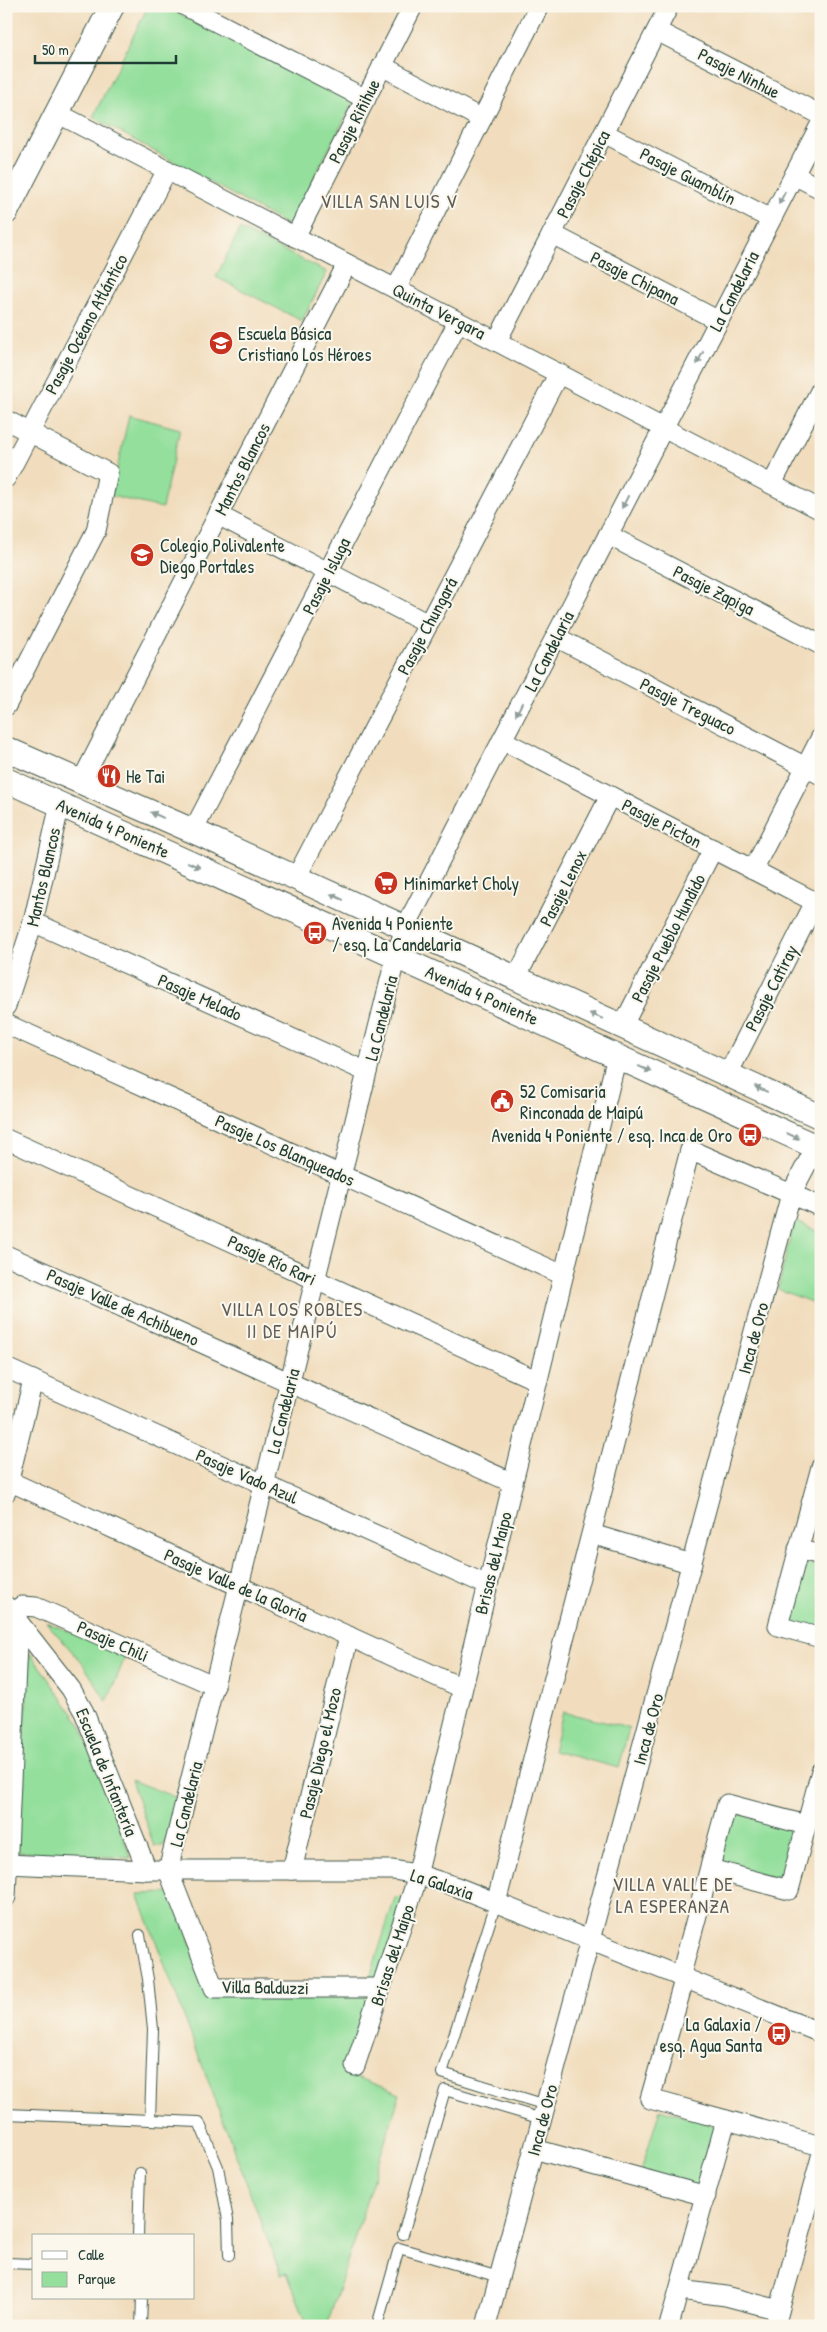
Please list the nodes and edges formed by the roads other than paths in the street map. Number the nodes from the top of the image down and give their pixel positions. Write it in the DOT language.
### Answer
graph roads {
  1 [pos="112,6"];
  2 [pos="185,6"];
  3 [pos="413,6"];
  4 [pos="539,6"];
  5 [pos="669,6"];
  6 [pos="657,31"];
  7 [pos="382,66"];
  8 [pos="366,98"];
  9 [pos="57,113"];
  10 [pos="821,115"];
  11 [pos="482,119"];
  12 [pos="821,123"];
  13 [pos="604,133"];
  14 [pos="167,170"];
  15 [pos="794,175"];
  16 [pos="821,188"];
  17 [pos="6,212"];
  18 [pos="771,219"];
  19 [pos="552,234"];
  20 [pos="295,237"];
  21 [pos="347,264"];
  22 [pos="396,289"];
  23 [pos="719,321"];
  24 [pos="458,322"];
  25 [pos="497,341"];
  26 [pos="559,373"];
  27 [pos="821,389"];
  28 [pos="6,420"];
  29 [pos="663,428"];
  30 [pos="30,432"];
  31 [pos="6,478"];
  32 [pos="772,484"];
  33 [pos="821,510"];
  34 [pos="218,515"];
  35 [pos="608,535"];
  36 [pos="328,572"];
  37 [pos="428,624"];
  38 [pos="556,637"];
  39 [pos="821,645"];
  40 [pos="6,706"];
  41 [pos="821,737"];
  42 [pos="502,740"];
  43 [pos="6,749"];
  44 [pos="813,771"];
  45 [pos="6,780"];
  46 [pos="81,782"];
  47 [pos="610,796"];
  48 [pos="60,804"];
  49 [pos="194,831"];
  50 [pos="713,849"];
  51 [pos="753,870"];
  52 [pos="296,878"];
  53 [pos="818,904"];
  54 [pos="32,922"];
  55 [pos="405,928"];
  56 [pos="396,956"];
  57 [pos="11,969"];
  58 [pos="515,980"];
  59 [pos="6,1006"];
  60 [pos="574,1006"];
  61 [pos="6,1024"];
  62 [pos="622,1027"];
  63 [pos="561,1031"];
  64 [pos="617,1056"];
  65 [pos="367,1072"];
  66 [pos="728,1074"];
  67 [pos="821,1117"];
  68 [pos="6,1140"];
  69 [pos="819,1144"];
  70 [pos="342,1175"];
  71 [pos="791,1194"];
  72 [pos="821,1207"];
  73 [pos="6,1255"];
  74 [pos="563,1275"];
  75 [pos="316,1280"];
  76 [pos="6,1368"];
  77 [pos="34,1380"];
  78 [pos="538,1381"];
  79 [pos="290,1382"];
  80 [pos="821,1466"];
  81 [pos="513,1482"];
  82 [pos="265,1484"];
  83 [pos="8,1487"];
  84 [pos="592,1534"];
  85 [pos="798,1549"];
  86 [pos="821,1555"];
  87 [pos="692,1564"];
  88 [pos="488,1585"];
  89 [pos="240,1586"];
  90 [pos="12,1613"];
  91 [pos="348,1636"];
  92 [pos="821,1638"];
  93 [pos="215,1686"];
  94 [pos="462,1688"];
  95 [pos="821,1771"];
  96 [pos="806,1825"];
  97 [pos="7,1864"];
  98 [pos="710,1868"];
  99 [pos="147,1870"];
  100 [pos="168,1870"];
  101 [pos="292,1870"];
  102 [pos="417,1874"];
  103 [pos="6,1897"];
  104 [pos="496,1903"];
  105 [pos="140,1936"];
  106 [pos="590,1941"];
  107 [pos="682,1979"];
  108 [pos="381,1988"];
  109 [pos="821,2033"];
  110 [pos="356,2066"];
  111 [pos="544,2112"];
  112 [pos="6,2114"];
  113 [pos="150,2120"];
  114 [pos="726,2120"];
  115 [pos="821,2146"];
  116 [pos="534,2149"];
  117 [pos="821,2157"];
  118 [pos="140,2173"];
  119 [pos="816,2193"];
  120 [pos="706,2196"];
  121 [pos="138,2234"];
  122 [pos="403,2234"];
  123 [pos="229,2255"];
  124 [pos="6,2263"];
  125 [pos="32,2264"];
  126 [pos="499,2276"];
  127 [pos="680,2290"];
  128 [pos="142,2300"];
  129 [pos="777,2318"];
  130 [pos="489,2325"];
  131 [pos="141,2326"];
  132 [pos="377,2326"];
  133 [pos="670,2326"];
  1 -- 9 [label="street"];
  2 -- 8 [label="street"];
  3 -- 7 [label="street, Pasaje Riñihue"];
  4 -- 11 [label="street"];
  5 -- 6 [label="street, Pasaje Chépica"];
  6 -- 10 [label="street, Pasaje Ninhue"];
  6 -- 13 [label="street, Pasaje Chépica"];
  7 -- 8 [label="street, Pasaje Riñihue"];
  7 -- 11 [label="street"];
  8 -- 20 [label="street, Pasaje Riñihue"];
  9 -- 14 [label="street, Quinta Vergara"];
  9 -- 17 [label="street"];
  11 -- 22 [label="street"];
  12 -- 15 [label="street, La Candelaria"];
  13 -- 18 [label="street, Pasaje Guamblín"];
  13 -- 19 [label="street, Pasaje Chépica"];
  14 -- 20 [label="street, Quinta Vergara"];
  14 -- 30 [label="street, Pasaje Océano Atlántico"];
  15 -- 16 [label="street"];
  15 -- 18 [label="street, La Candelaria, one-way"];
  18 -- 23 [label="street, La Candelaria"];
  19 -- 23 [label="street, Pasaje Chipana"];
  19 -- 25 [label="street, Pasaje Chépica"];
  20 -- 21 [label="street, Quinta Vergara"];
  21 -- 22 [label="street, Quinta Vergara"];
  21 -- 34 [label="street, Mantos Blancos"];
  22 -- 24 [label="street, Quinta Vergara"];
  23 -- 29 [label="street, La Candelaria, one-way"];
  24 -- 25 [label="street, Quinta Vergara"];
  24 -- 36 [label="street, Pasaje Isluga"];
  25 -- 26 [label="street, Quinta Vergara"];
  26 -- 29 [label="street, Quinta Vergara"];
  26 -- 37 [label="street, Pasaje Chungará"];
  27 -- 32 [label="street"];
  28 -- 30 [label="street"];
  29 -- 32 [label="street, Quinta Vergara"];
  29 -- 35 [label="street, La Candelaria, one-way"];
  30 -- 31 [label="street, Pasaje Océano Atlántico"];
  30 -- 40 [label="street"];
  32 -- 33 [label="street, Quinta Vergara"];
  34 -- 36 [label="street"];
  34 -- 46 [label="street, Mantos Blancos"];
  35 -- 38 [label="street, La Candelaria"];
  35 -- 39 [label="street, Pasaje Zapiga"];
  36 -- 37 [label="street"];
  36 -- 49 [label="street, Pasaje Isluga"];
  37 -- 52 [label="street, Pasaje Chungará"];
  38 -- 42 [label="street, La Candelaria, one-way"];
  38 -- 44 [label="street, Pasaje Treguaco"];
  41 -- 44 [label="street"];
  42 -- 47 [label="street, Pasaje Picton"];
  42 -- 55 [label="street, La Candelaria"];
  43 -- 46 [label="street, Avenida 4 Poniente"];
  44 -- 51 [label="street"];
  45 -- 48 [label="street, Avenida 4 Poniente"];
  49 -- 46 [label="street, Avenida 4 Poniente, one-way"];
  47 -- 50 [label="street, Pasaje Picton"];
  47 -- 58 [label="street, Pasaje Lenox"];
  48 -- 54 [label="street, Mantos Blancos"];
  48 -- 56 [label="street, Avenida 4 Poniente, one-way"];
  49 -- 52 [label="street, Avenida 4 Poniente"];
  50 -- 51 [label="street, Pasaje Picton"];
  50 -- 62 [label="street, Pasaje Pueblo Hundido"];
  51 -- 53 [label="street, Pasaje Picton"];
  55 -- 52 [label="street, Avenida 4 Poniente, one-way"];
  53 -- 66 [label="street, Pasaje Catiray"];
  54 -- 57 [label="street, Mantos Blancos"];
  54 -- 65 [label="street, Pasaje Melado"];
  55 -- 56 [label="street, La Candelaria"];
  55 -- 58 [label="street, Avenida 4 Poniente"];
  56 -- 63 [label="street, Avenida 4 Poniente"];
  56 -- 65 [label="street, La Candelaria"];
  57 -- 59 [label="street, Mantos Blancos"];
  58 -- 60 [label="street, Avenida 4 Poniente"];
  62 -- 60 [label="street, Avenida 4 Poniente, one-way"];
  60 -- 63 [label="street"];
  61 -- 70 [label="street, Pasaje Los Blanqueados"];
  62 -- 66 [label="street, Avenida 4 Poniente"];
  63 -- 64 [label="street, Avenida 4 Poniente"];
  64 -- 69 [label="street, Avenida 4 Poniente, one-way"];
  64 -- 74 [label="street, Brisas del Maipo"];
  65 -- 70 [label="street, La Candelaria"];
  67 -- 66 [label="street, Avenida 4 Poniente, one-way"];
  68 -- 75 [label="street, Pasaje Río Rari"];
  69 -- 71 [label="street, Inca de Oro"];
  70 -- 74 [label="street, Pasaje Los Blanqueados"];
  70 -- 75 [label="street, La Candelaria"];
  71 -- 72 [label="street"];
  71 -- 84 [label="street"];
  71 -- 87 [label="street, Inca de Oro"];
  73 -- 79 [label="street, Pasaje Valle de Achibueno"];
  74 -- 78 [label="street, Brisas del Maipo"];
  75 -- 78 [label="street, Pasaje Río Rari"];
  75 -- 79 [label="street, La Candelaria"];
  76 -- 77 [label="street, Pasaje Vado Azul"];
  77 -- 82 [label="street, Pasaje Vado Azul"];
  77 -- 83 [label="street"];
  78 -- 81 [label="street, Brisas del Maipo"];
  79 -- 81 [label="street, Pasaje Valle de Achibueno"];
  79 -- 82 [label="street, La Candelaria"];
  80 -- 85 [label="street"];
  81 -- 88 [label="street, Brisas del Maipo"];
  82 -- 88 [label="street, Pasaje Vado Azul"];
  82 -- 89 [label="street, La Candelaria"];
  83 -- 89 [label="street, Pasaje Valle de la Gloria"];
  84 -- 87 [label="street"];
  84 -- 104 [label="street"];
  85 -- 86 [label="street"];
  85 -- 92 [label="street"];
  87 -- 106 [label="street, Inca de Oro"];
  88 -- 94 [label="street, Brisas del Maipo"];
  89 -- 91 [label="street, Pasaje Valle de la Gloria"];
  89 -- 93 [label="street, La Candelaria"];
  90 -- 93 [label="street, Pasaje Chili"];
  90 -- 97 [label="street"];
  90 -- 99 [label="street, Escuela de Infantería"];
  91 -- 94 [label="street, Pasaje Valle de la Gloria"];
  91 -- 101 [label="street, Pasaje Diego el Mozo"];
  93 -- 100 [label="street, La Candelaria"];
  94 -- 102 [label="street, Brisas del Maipo"];
  95 -- 96 [label="street"];
  96 -- 98 [label="street"];
  96 -- 98 [label="street"];
  97 -- 99 [label="street, La Galaxia"];
  97 -- 103 [label="street"];
  98 -- 107 [label="street"];
  99 -- 100 [label="street, La Galaxia"];
  100 -- 101 [label="street, La Galaxia"];
  100 -- 108 [label="street, Villa Balduzzi"];
  101 -- 102 [label="street, La Galaxia"];
  102 -- 104 [label="street, La Galaxia"];
  102 -- 108 [label="street, Brisas del Maipo"];
  104 -- 106 [label="street, La Galaxia"];
  104 -- 111 [label="lane"];
  105 -- 113 [label="lane"];
  106 -- 107 [label="street, La Galaxia"];
  106 -- 111 [label="street, Inca de Oro"];
  107 -- 109 [label="street, La Galaxia"];
  107 -- 114 [label="street"];
  108 -- 110 [label="street, Brisas del Maipo"];
  111 -- 116 [label="street, Inca de Oro"];
  111 -- 122 [label="lane"];
  112 -- 113 [label="lane"];
  113 -- 123 [label="lane"];
  114 -- 115 [label="street"];
  114 -- 120 [label="street"];
  116 -- 120 [label="street"];
  116 -- 126 [label="street, Inca de Oro"];
  117 -- 119 [label="street"];
  118 -- 121 [label="lane"];
  119 -- 129 [label="street"];
  120 -- 127 [label="street"];
  124 -- 125 [label="lane"];
  126 -- 130 [label="street, Inca de Oro"];
  126 -- 132 [label="lane"];
  127 -- 129 [label="street"];
  127 -- 133 [label="street"];
  128 -- 131 [label="lane"];
}
